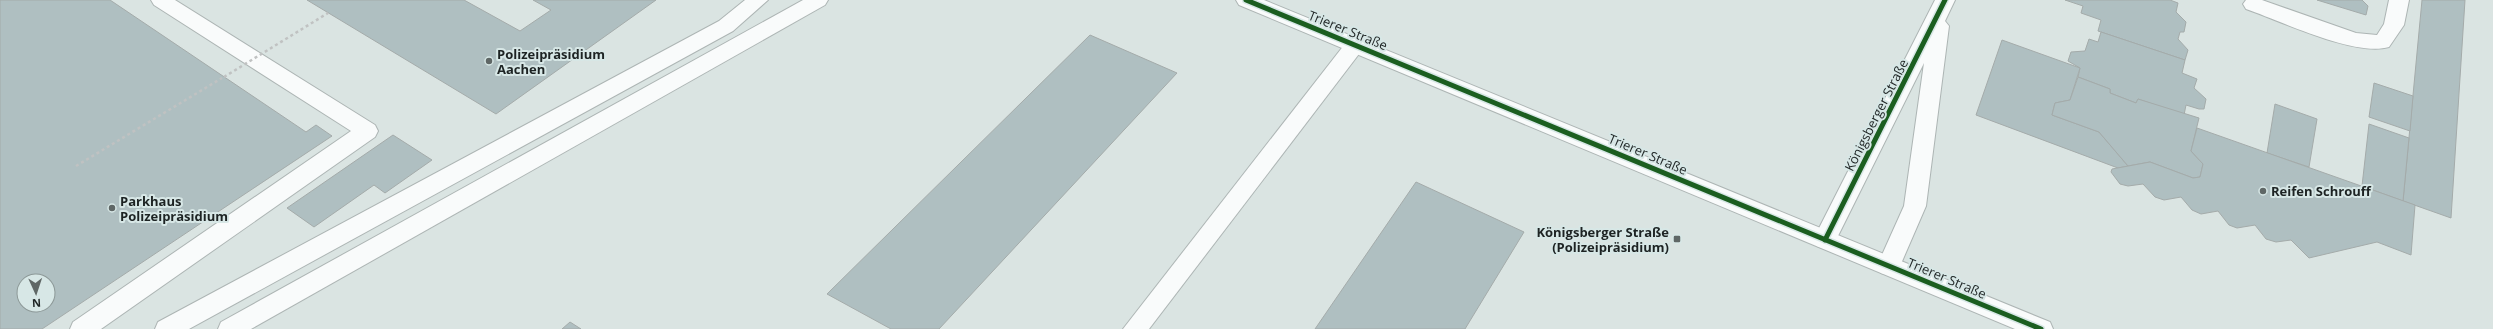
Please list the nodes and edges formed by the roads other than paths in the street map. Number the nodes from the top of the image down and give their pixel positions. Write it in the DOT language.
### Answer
graph roads {
  1 [pos="161,0"];
  2 [pos="758,0"];
  3 [pos="818,0"];
  4 [pos="1246,0"];
  5 [pos="2399,0"];
  6 [pos="2253,4"];
  7 [pos="1943,6"];
  8 [pos="1355,45"];
  9 [pos="1825,240"];
  10 [pos="1889,266"];
  11 [pos="82,329"];
  12 [pos="167,329"];
  13 [pos="230,329"];
  14 [pos="1135,329"];
  15 [pos="2040,329"];
  1 -- 11 [label="main road"];
  2 -- 12 [label="main road"];
  3 -- 13 [label="main road"];
  4 -- 8 [label="main road, Trierer Straße"];
  5 -- 6 [label="main road"];
  7 -- 9 [label="main road, Königsberger Straße"];
  7 -- 10 [label="main road, Königsberger Straße"];
  8 -- 9 [label="main road, Trierer Straße"];
  8 -- 14 [label="main road"];
  9 -- 10 [label="main road, Trierer Straße"];
  10 -- 15 [label="main road, Trierer Straße"];
}
